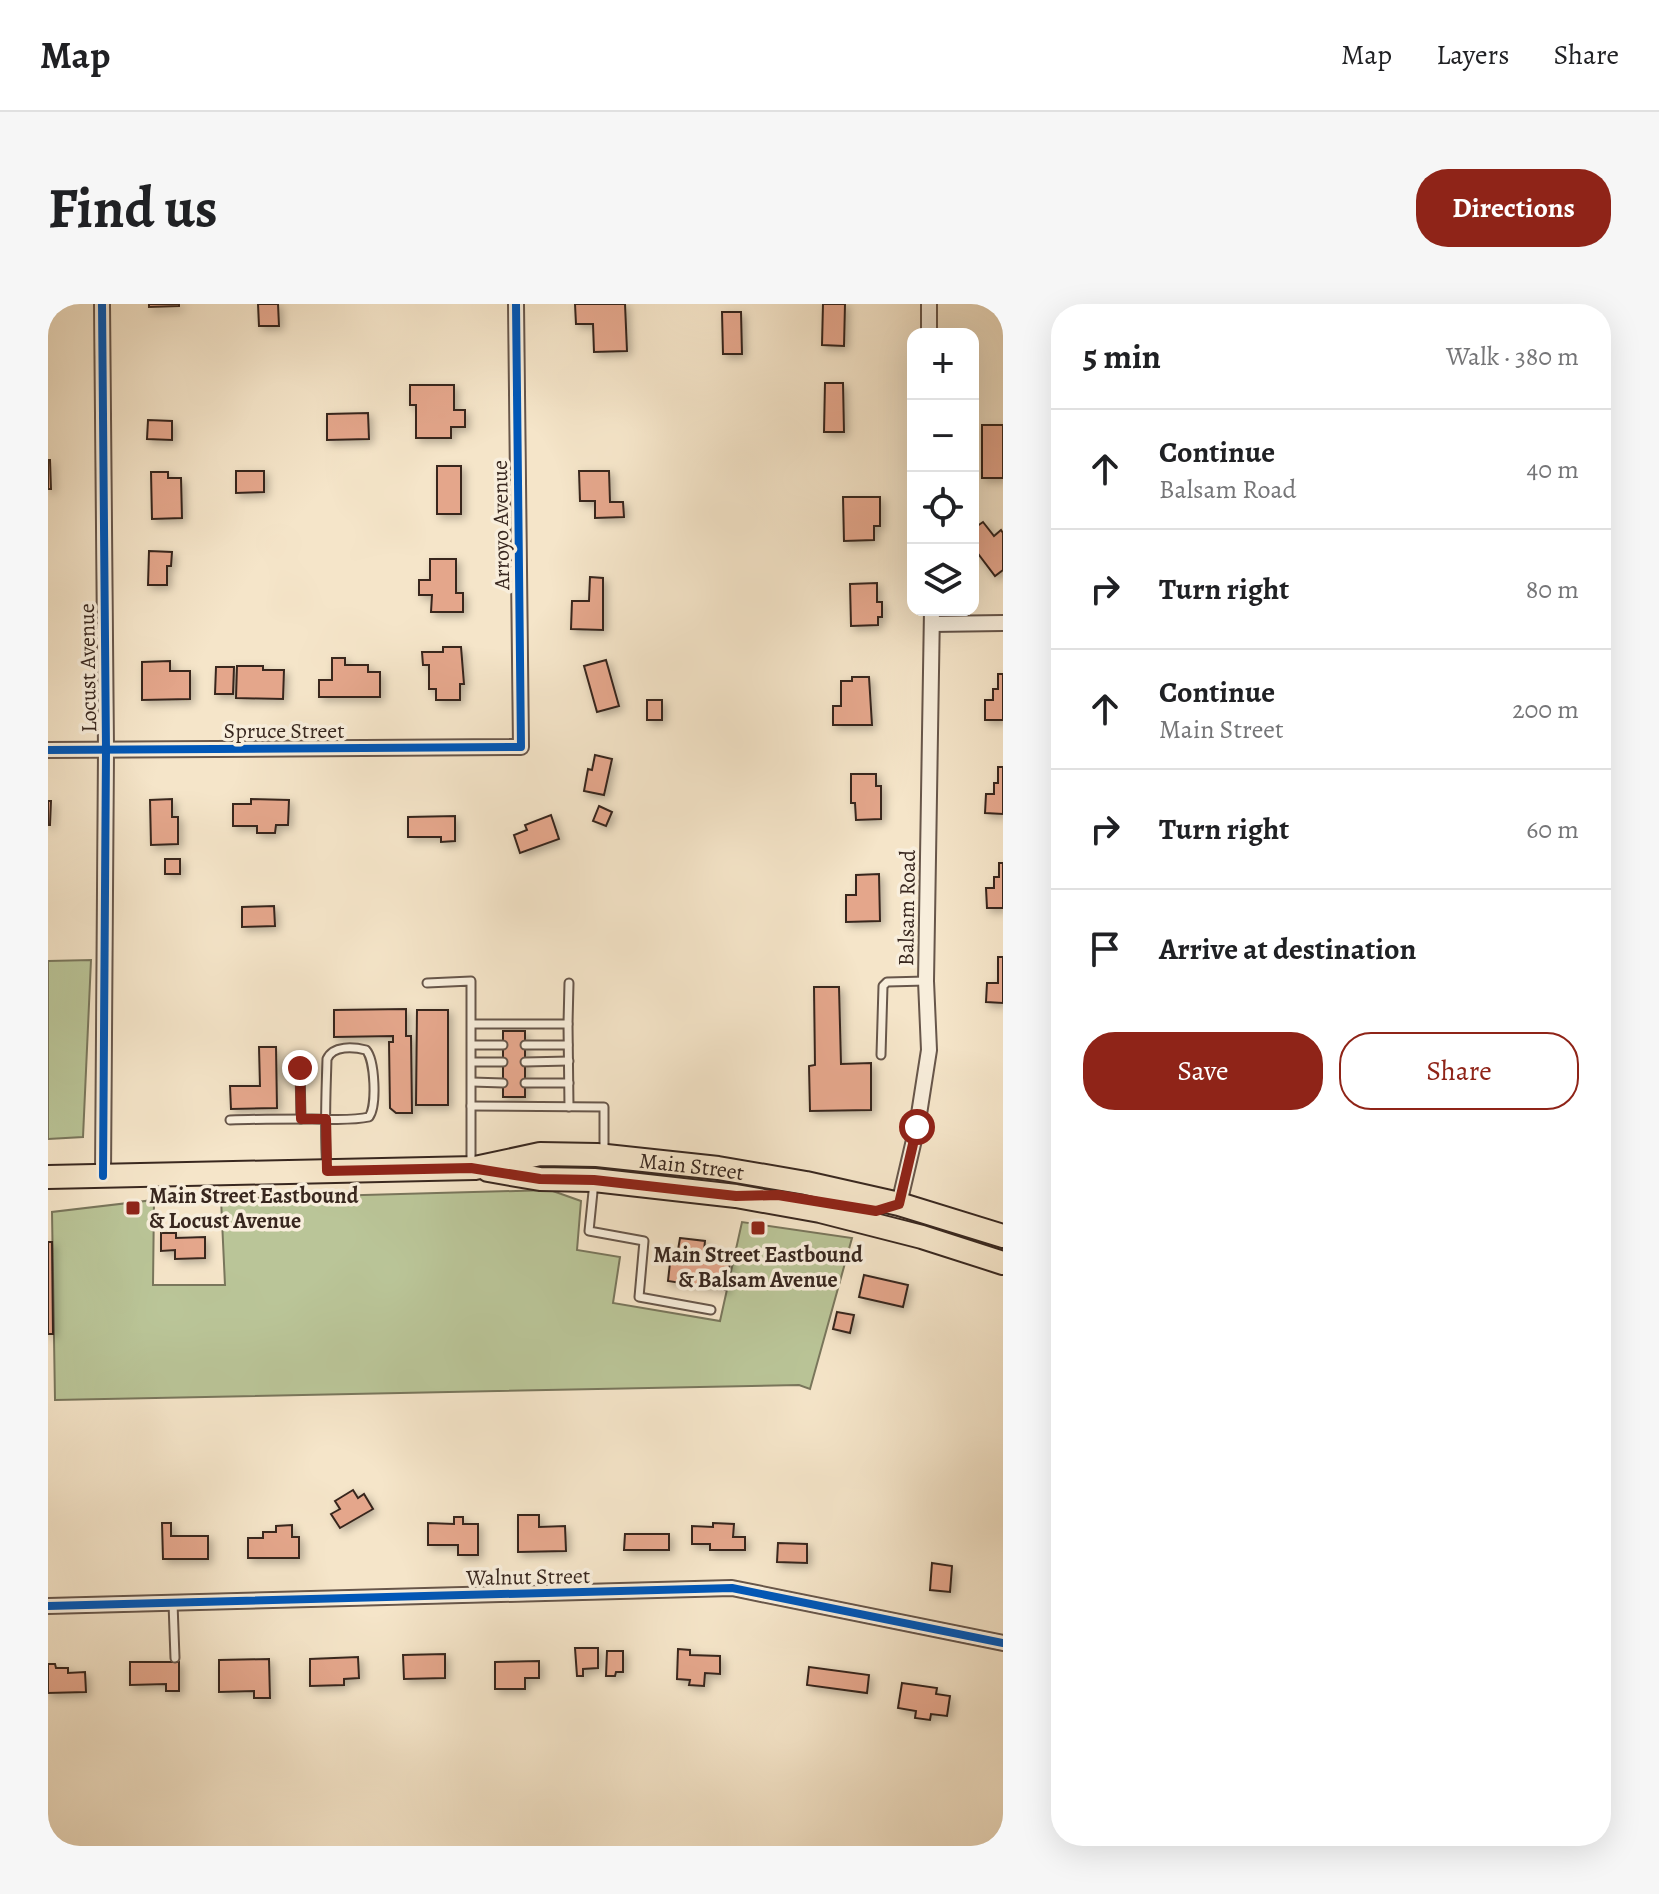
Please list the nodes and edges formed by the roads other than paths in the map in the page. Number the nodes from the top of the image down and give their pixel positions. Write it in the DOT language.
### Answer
graph roads {
  1 [pos="102,304"];
  2 [pos="516,304"];
  3 [pos="929,304"];
  4 [pos="929,328"];
  5 [pos="932,617"];
  6 [pos="1003,623"];
  7 [pos="521,747"];
  8 [pos="48,750"];
  9 [pos="106,750"];
  10 [pos="926,981"];
  11 [pos="427,983"];
  12 [pos="569,983"];
  13 [pos="472,1024"];
  14 [pos="568,1024"];
  15 [pos="472,1045"];
  16 [pos="503,1045"];
  17 [pos="525,1045"];
  18 [pos="568,1045"];
  19 [pos="881,1055"];
  20 [pos="569,1061"];
  21 [pos="472,1062"];
  22 [pos="503,1062"];
  23 [pos="525,1062"];
  24 [pos="300,1068"];
  25 [pos="472,1082"];
  26 [pos="503,1083"];
  27 [pos="525,1083"];
  28 [pos="569,1083"];
  29 [pos="471,1106"];
  30 [pos="569,1107"];
  31 [pos="301,1119"];
  32 [pos="326,1119"];
  33 [pos="230,1120"];
  34 [pos="604,1156"];
  35 [pos="471,1168"];
  36 [pos="327,1171"];
  37 [pos="103,1176"];
  38 [pos="48,1177"];
  39 [pos="594,1180"];
  40 [pos="736,1196"];
  41 [pos="899,1204"];
  42 [pos="1003,1236"];
  43 [pos="1003,1263"];
  44 [pos="711,1310"];
  45 [pos="173,1603"];
  46 [pos="48,1606"];
  47 [pos="1003,1643"];
  48 [pos="175,1658"];
  1 -- 9 [label="street, Locust Avenue"];
  2 -- 7 [label="street, Arroyo Avenue"];
  3 -- 4 [label="street"];
  5 -- 6 [label="street"];
  5 -- 10 [label="street, Balsam Road"];
  7 -- 9 [label="street, Spruce Street"];
  8 -- 9 [label="street, Spruce Street"];
  9 -- 37 [label="street, Locust Avenue"];
  10 -- 19 [label="lane"];
  10 -- 41 [label="street, Balsam Road"];
  11 -- 13 [label="lane"];
  12 -- 14 [label="lane"];
  13 -- 14 [label="lane"];
  13 -- 15 [label="lane"];
  14 -- 18 [label="lane"];
  15 -- 16 [label="lane"];
  15 -- 21 [label="lane"];
  17 -- 18 [label="lane"];
  18 -- 20 [label="lane"];
  20 -- 23 [label="lane"];
  20 -- 28 [label="lane"];
  21 -- 22 [label="lane"];
  21 -- 25 [label="lane"];
  24 -- 31 [label="lane"];
  25 -- 26 [label="lane"];
  25 -- 29 [label="lane"];
  27 -- 28 [label="lane"];
  28 -- 30 [label="lane"];
  29 -- 30 [label="lane"];
  29 -- 35 [label="lane"];
  30 -- 34 [label="lane"];
  31 -- 32 [label="lane"];
  31 -- 33 [label="lane"];
  32 -- 32 [label="lane"];
  32 -- 36 [label="lane"];
  34 -- 35 [label="main road, Main Street"];
  34 -- 41 [label="main road, Main Street"];
  35 -- 36 [label="main road, Main Street"];
  35 -- 39 [label="main road, Main Street"];
  36 -- 37 [label="main road, Main Street"];
  37 -- 38 [label="main road, Main Street"];
  39 -- 40 [label="main road, Main Street"];
  39 -- 44 [label="lane"];
  40 -- 41 [label="main road"];
  40 -- 43 [label="main road, Main Street"];
  41 -- 42 [label="main road, Main Street"];
  45 -- 46 [label="street, Walnut Street"];
  45 -- 47 [label="street, Walnut Street"];
  45 -- 48 [label="lane"];
}
